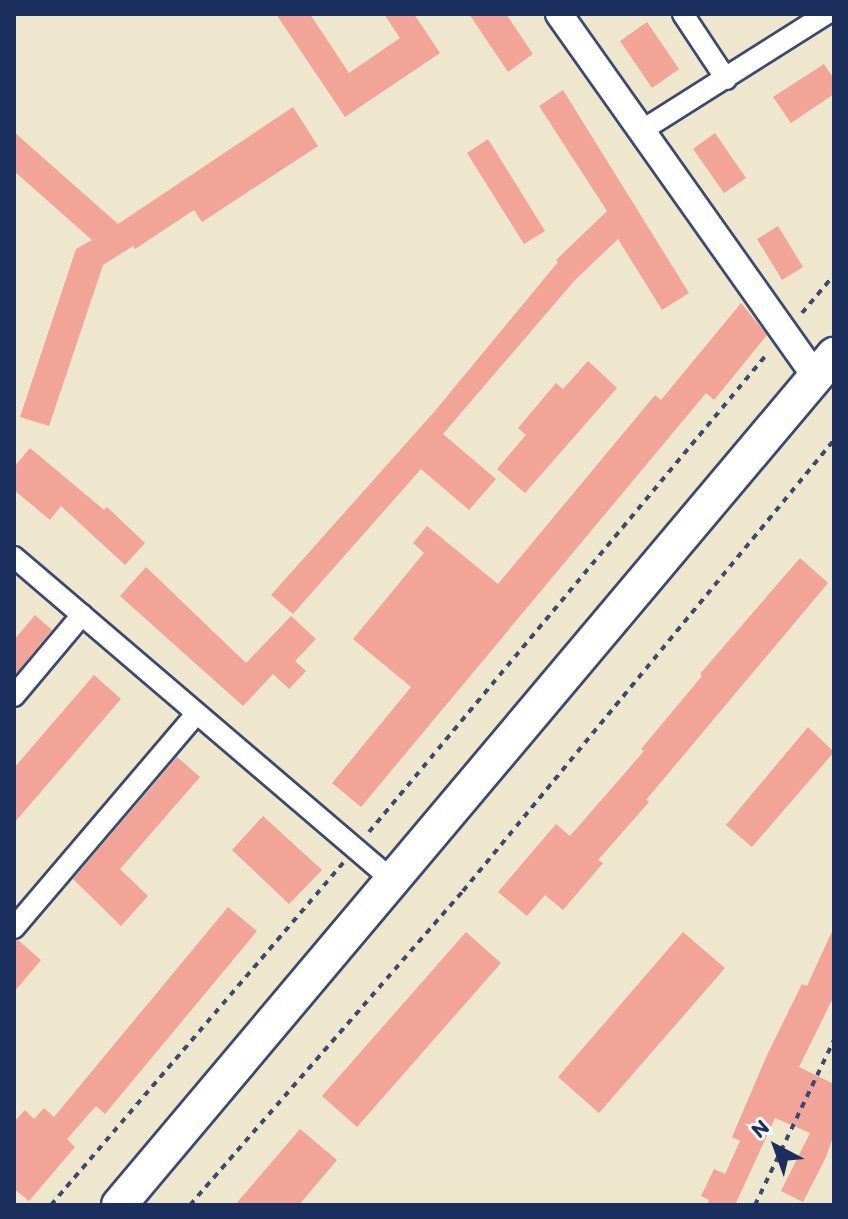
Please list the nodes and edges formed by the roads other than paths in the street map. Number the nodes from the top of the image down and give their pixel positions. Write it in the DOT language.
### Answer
graph roads {
  1 [pos="559,14"];
  2 [pos="683,14"];
  3 [pos="826,14"];
  4 [pos="726,79"];
  5 [pos="641,131"];
  6 [pos="825,366"];
  7 [pos="14,557"];
  8 [pos="82,615"];
  9 [pos="14,696"];
  10 [pos="197,713"];
  11 [pos="391,879"];
  12 [pos="14,928"];
  13 [pos="119,1205"];
  1 -- 5 [label="street"];
  2 -- 4 [label="street"];
  3 -- 4 [label="street"];
  4 -- 5 [label="street"];
  5 -- 6 [label="street"];
  6 -- 11 [label="main road"];
  7 -- 8 [label="street"];
  8 -- 9 [label="street"];
  8 -- 10 [label="street"];
  10 -- 11 [label="street"];
  10 -- 12 [label="street"];
  11 -- 13 [label="main road"];
}
